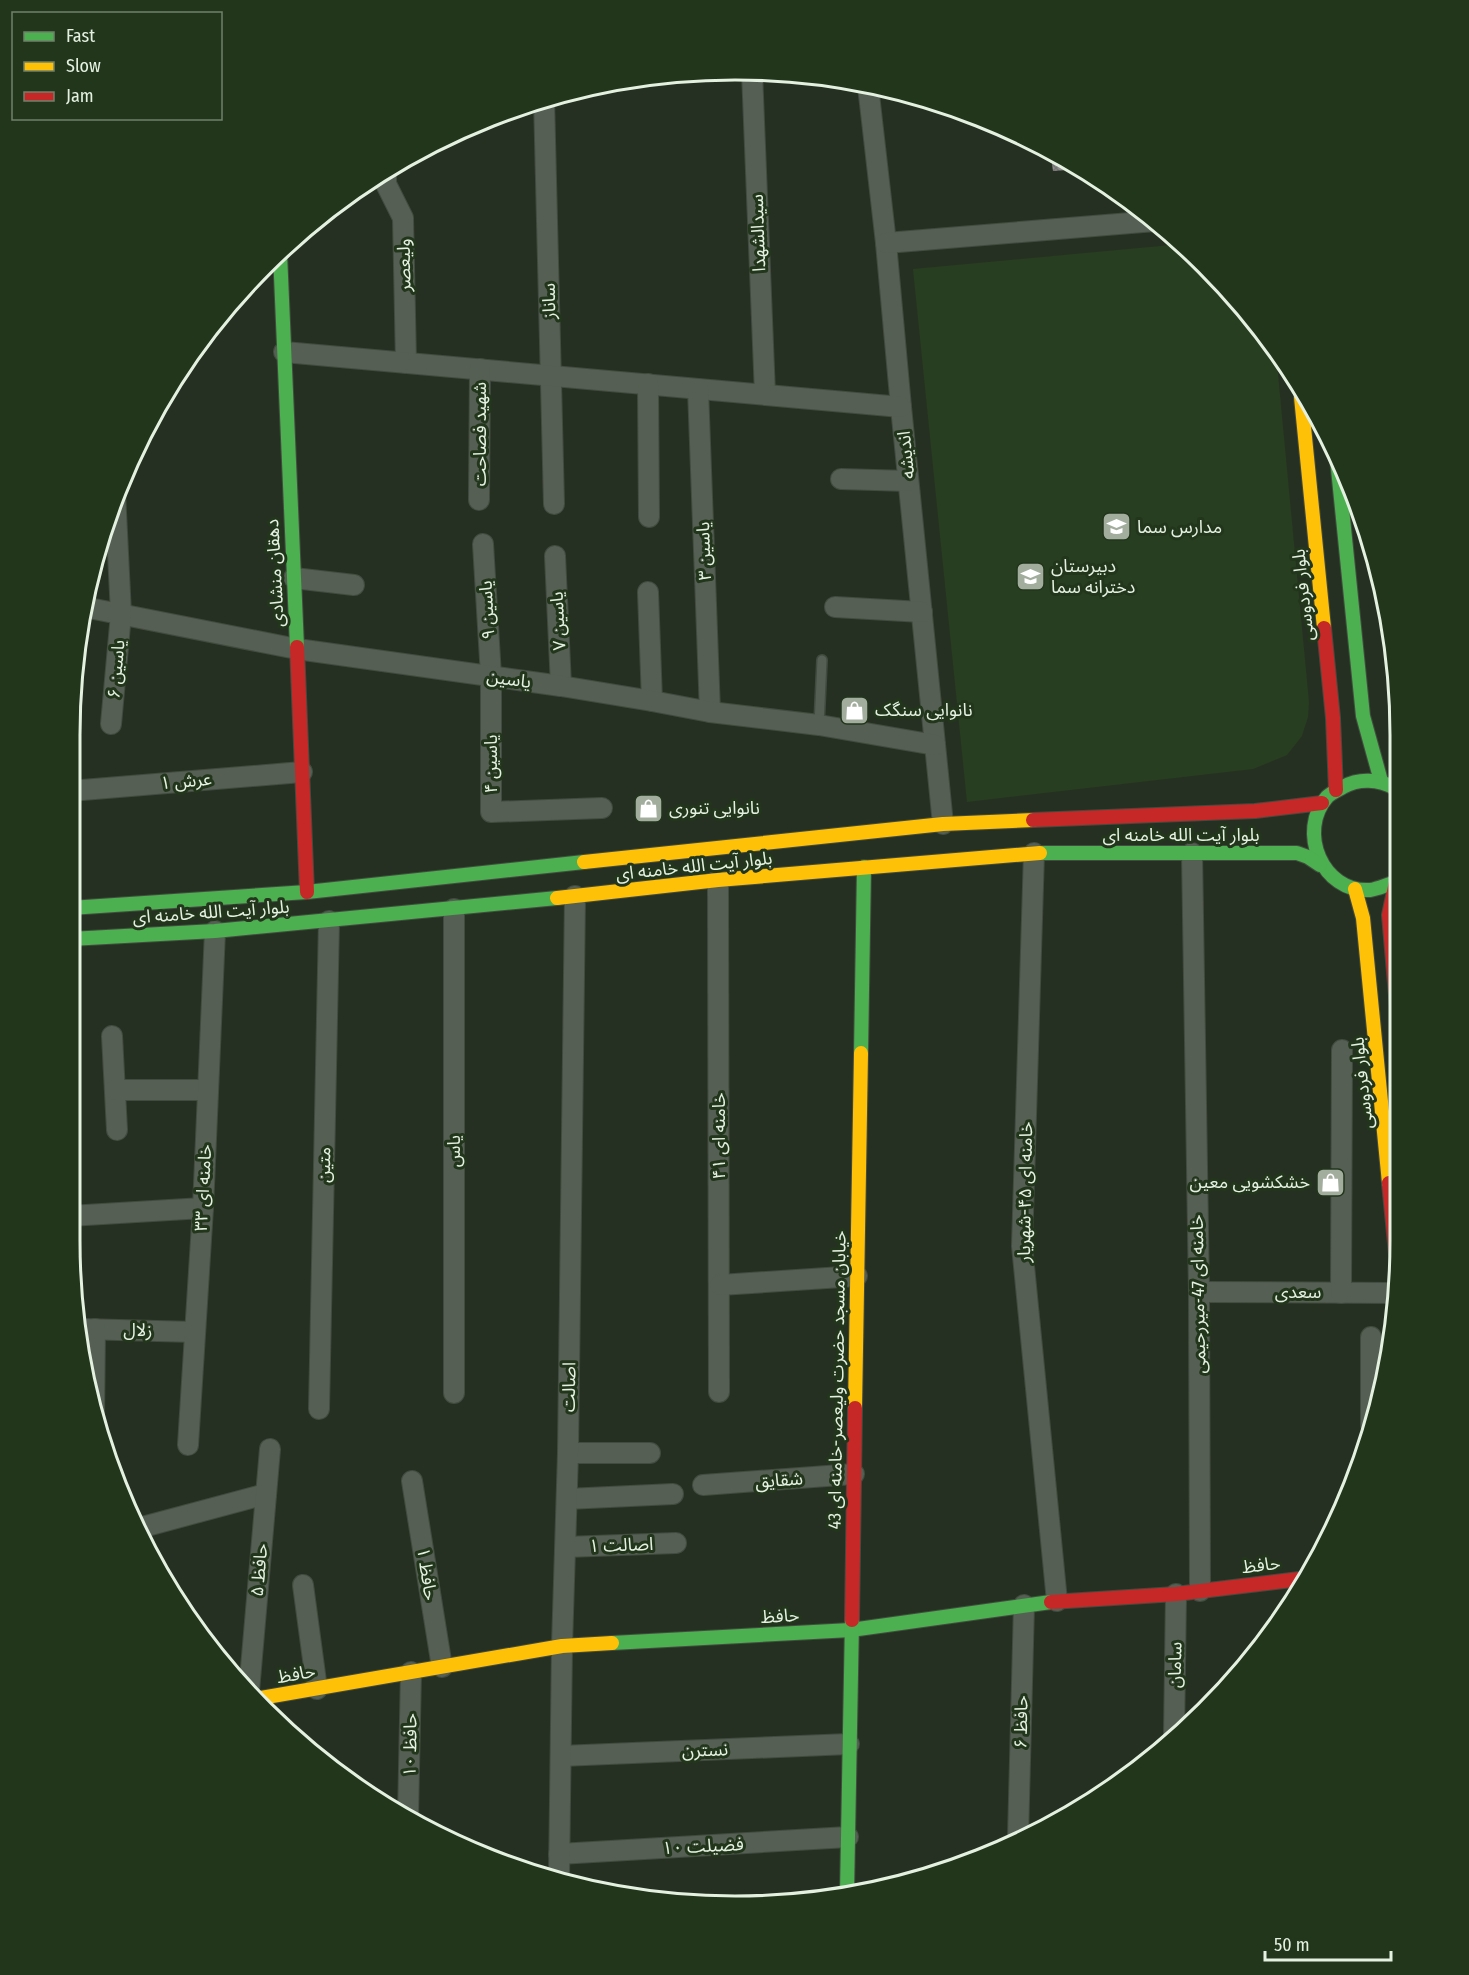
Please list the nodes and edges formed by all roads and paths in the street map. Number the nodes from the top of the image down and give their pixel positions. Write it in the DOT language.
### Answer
graph roads {
  1 [pos="752,80"];
  2 [pos="869,94"];
  3 [pos="544,108"];
  4 [pos="386,180"];
  5 [pos="1142,222"];
  6 [pos="886,243"];
  7 [pos="280,262"];
  8 [pos="284,352"];
  9 [pos="406,363"];
  10 [pos="480,369"];
  11 [pos="550,375"];
  12 [pos="648,384"];
  13 [pos="698,389"];
  14 [pos="765,394"];
  15 [pos="901,407"];
  16 [pos="1303,409"];
  17 [pos="841,479"];
  18 [pos="908,481"];
  19 [pos="1339,483"];
  20 [pos="480,500"];
  21 [pos="554,504"];
  22 [pos="117,516"];
  23 [pos="649,518"];
  24 [pos="483,544"];
  25 [pos="555,555"];
  26 [pos="294,578"];
  27 [pos="354,585"];
  28 [pos="648,592"];
  29 [pos="835,607"];
  30 [pos="92,608"];
  31 [pos="922,612"];
  32 [pos="121,614"];
  33 [pos="297,649"];
  34 [pos="822,660"];
  35 [pos="491,676"];
  36 [pos="561,686"];
  37 [pos="652,701"];
  38 [pos="710,712"];
  39 [pos="111,724"];
  40 [pos="819,725"];
  41 [pos="935,745"];
  42 [pos="302,771"];
  43 [pos="1380,781"];
  44 [pos="1390,786"];
  45 [pos="80,790"];
  46 [pos="1336,790"];
  47 [pos="1322,803"];
  48 [pos="602,808"];
  49 [pos="1255,811"];
  50 [pos="943,824"];
  51 [pos="1034,853"];
  52 [pos="1192,853"];
  53 [pos="1249,853"];
  54 [pos="1320,865"];
  55 [pos="864,867"];
  56 [pos="718,880"];
  57 [pos="1390,884"];
  58 [pos="1354,889"];
  59 [pos="307,892"];
  60 [pos="575,896"];
  61 [pos="80,907"];
  62 [pos="454,909"];
  63 [pos="1390,910"];
  64 [pos="329,921"];
  65 [pos="1390,926"];
  66 [pos="215,931"];
  67 [pos="80,938"];
  68 [pos="112,1036"];
  69 [pos="1342,1050"];
  70 [pos="115,1090"];
  71 [pos="208,1090"];
  72 [pos="117,1130"];
  73 [pos="1390,1193"];
  74 [pos="203,1208"];
  75 [pos="80,1215"];
  76 [pos="857,1276"];
  77 [pos="720,1285"];
  78 [pos="1198,1292"];
  79 [pos="1341,1293"];
  80 [pos="1387,1293"];
  81 [pos="88,1329"];
  82 [pos="195,1332"];
  83 [pos="1371,1337"];
  84 [pos="90,1354"];
  85 [pos="719,1392"];
  86 [pos="453,1393"];
  87 [pos="1371,1393"];
  88 [pos="319,1409"];
  89 [pos="188,1445"];
  90 [pos="270,1449"];
  91 [pos="568,1453"];
  92 [pos="650,1453"];
  93 [pos="854,1474"];
  94 [pos="411,1481"];
  95 [pos="703,1485"];
  96 [pos="266,1494"];
  97 [pos="673,1494"];
  98 [pos="567,1499"];
  99 [pos="145,1526"];
  100 [pos="676,1543"];
  101 [pos="566,1547"];
  102 [pos="1295,1580"];
  103 [pos="303,1585"];
  104 [pos="1200,1591"];
  105 [pos="1176,1594"];
  106 [pos="1057,1601"];
  107 [pos="1024,1605"];
  108 [pos="851,1630"];
  109 [pos="562,1646"];
  110 [pos="442,1667"];
  111 [pos="411,1672"];
  112 [pos="250,1681"];
  113 [pos="317,1689"];
  114 [pos="266,1698"];
  115 [pos="1174,1726"];
  116 [pos="849,1744"];
  117 [pos="561,1756"];
  118 [pos="408,1809"];
  119 [pos="1018,1831"];
  120 [pos="848,1837"];
  121 [pos="559,1854"];
  122 [pos="559,1871"];
  123 [pos="847,1885"];
  1 -- 14 [label="street, سیدالشهدا"];
  2 -- 6 [label="street, اندیشه"];
  3 -- 11 [label="street, ساناز"];
  4 -- 9 [label="street, ولیعصر"];
  5 -- 6 [label="street"];
  6 -- 15 [label="street, اندیشه"];
  7 -- 8 [label="main road, دهقان منشادی"];
  8 -- 9 [label="street"];
  8 -- 26 [label="main road, دهقان منشادی"];
  9 -- 10 [label="street"];
  10 -- 11 [label="street"];
  10 -- 20 [label="street, شهید فصاحت"];
  11 -- 12 [label="street"];
  11 -- 21 [label="street, ساناز"];
  12 -- 13 [label="street"];
  12 -- 23 [label="street"];
  13 -- 14 [label="street"];
  13 -- 38 [label="street, یاسین ۳"];
  14 -- 15 [label="street"];
  15 -- 18 [label="street, اندیشه"];
  16 -- 46 [label="main road, بلوار فردوسی"];
  17 -- 18 [label="street"];
  18 -- 31 [label="street, اندیشه"];
  19 -- 43 [label="main road"];
  22 -- 32 [label="street, یاسین ۶"];
  24 -- 35 [label="street, یاسین ۹"];
  25 -- 36 [label="street, یاسین ۷"];
  26 -- 27 [label="street"];
  26 -- 33 [label="main road, دهقان منشادی"];
  28 -- 37 [label="street"];
  29 -- 31 [label="street"];
  30 -- 32 [label="street, یاسین"];
  31 -- 41 [label="street, اندیشه"];
  32 -- 33 [label="street, یاسین"];
  32 -- 39 [label="street, یاسین ۶"];
  33 -- 35 [label="street, یاسین"];
  33 -- 42 [label="main road, دهقان منشادی"];
  34 -- 40 [label="lane"];
  35 -- 36 [label="street, یاسین"];
  35 -- 48 [label="street, یاسین ۴"];
  36 -- 37 [label="street, یاسین"];
  37 -- 38 [label="street, یاسین"];
  38 -- 40 [label="street, یاسین"];
  40 -- 41 [label="street, یاسین"];
  41 -- 50 [label="street, اندیشه"];
  42 -- 45 [label="street, عرش ۱"];
  42 -- 59 [label="main road, دهقان منشادی"];
  43 -- 44 [label="main road"];
  43 -- 46 [label="main road"];
  46 -- 47 [label="main road"];
  47 -- 49 [label="main road, بلوار آیت الله خامنه ای"];
  47 -- 54 [label="main road"];
  49 -- 50 [label="main road, بلوار آیت الله خامنه ای"];
  49 -- 53 [label="main road"];
  50 -- 59 [label="main road, بلوار آیت الله خامنه ای"];
  51 -- 52 [label="main road, بلوار آیت الله خامنه ای"];
  51 -- 55 [label="main road, بلوار آیت الله خامنه ای"];
  51 -- 106 [label="street, خامنه ای ۴۵-شهریار"];
  52 -- 53 [label="main road, بلوار آیت الله خامنه ای"];
  52 -- 78 [label="street, خامنه ای 47-میررحیمی"];
  53 -- 54 [label="main road, بلوار آیت الله خامنه ای"];
  54 -- 58 [label="main road, بلوار آیت الله خامنه ای"];
  55 -- 56 [label="main road, بلوار آیت الله خامنه ای"];
  55 -- 76 [label="main road, خیابان مسجد حضرت ولیعصر-خامنه ای 43"];
  56 -- 60 [label="main road, بلوار آیت الله خامنه ای"];
  56 -- 77 [label="street, خامنه ای ۴۱"];
  57 -- 58 [label="main road"];
  58 -- 73 [label="main road, بلوار فردوسی"];
  59 -- 61 [label="main road, بلوار آیت الله خامنه ای"];
  60 -- 62 [label="main road, بلوار آیت الله خامنه ای"];
  60 -- 91 [label="street, اصالت"];
  62 -- 64 [label="main road, بلوار آیت الله خامنه ای"];
  62 -- 86 [label="street, یاس"];
  63 -- 65 [label="main road"];
  64 -- 66 [label="main road, بلوار آیت الله خامنه ای"];
  64 -- 88 [label="street, متین"];
  66 -- 67 [label="main road, بلوار آیت الله خامنه ای"];
  66 -- 71 [label="street, خامنه ای ۳۳"];
  68 -- 70 [label="street"];
  69 -- 79 [label="street"];
  70 -- 71 [label="street"];
  70 -- 72 [label="street"];
  71 -- 74 [label="street, خامنه ای ۳۳"];
  74 -- 75 [label="street"];
  74 -- 82 [label="street, خامنه ای ۳۳"];
  76 -- 77 [label="street"];
  76 -- 93 [label="main road, خیابان مسجد حضرت ولیعصر-خامنه ای 43"];
  77 -- 85 [label="street, خامنه ای ۴۱"];
  78 -- 79 [label="street, سعدی"];
  78 -- 104 [label="street, خامنه ای 47-میررحیمی"];
  79 -- 80 [label="street, سعدی"];
  81 -- 82 [label="street, زلال"];
  81 -- 84 [label="street"];
  82 -- 89 [label="street, خامنه ای ۳۳"];
  83 -- 87 [label="street"];
  90 -- 96 [label="street, حافظ ۵"];
  91 -- 92 [label="street"];
  91 -- 98 [label="street, اصالت"];
  93 -- 95 [label="street, شقایق"];
  93 -- 108 [label="main road, خیابان مسجد حضرت ولیعصر-خامنه ای 43"];
  94 -- 110 [label="street, حافظ ۱"];
  96 -- 99 [label="street"];
  96 -- 112 [label="street, حافظ ۵"];
  97 -- 98 [label="street"];
  98 -- 101 [label="street, اصالت"];
  100 -- 101 [label="street, اصالت ۱"];
  101 -- 109 [label="street, اصالت"];
  102 -- 104 [label="main road, حافظ"];
  103 -- 113 [label="street"];
  104 -- 105 [label="main road, حافظ"];
  105 -- 106 [label="main road, حافظ"];
  105 -- 115 [label="street, سامان"];
  106 -- 107 [label="main road, حافظ"];
  107 -- 108 [label="main road, حافظ"];
  107 -- 119 [label="street, حافظ ۶"];
  108 -- 109 [label="main road, حافظ"];
  108 -- 116 [label="main road, خیابان مسجد حضرت ولیعصر-خامنه ای 43"];
  109 -- 110 [label="main road, حافظ"];
  109 -- 117 [label="street, اصالت"];
  110 -- 111 [label="main road, حافظ"];
  111 -- 113 [label="main road, حافظ"];
  111 -- 118 [label="street, حافظ ۱۰"];
  113 -- 114 [label="main road, حافظ"];
  116 -- 117 [label="street, نسترن"];
  116 -- 120 [label="main road, خیابان مسجد حضرت ولیعصر-خامنه ای 43"];
  117 -- 121 [label="street, اصالت"];
  120 -- 121 [label="street, فضیلت ۱۰"];
  120 -- 123 [label="main road, خیابان مسجد حضرت ولیعصر-خامنه ای 43"];
  121 -- 122 [label="street, اصالت"];
}
